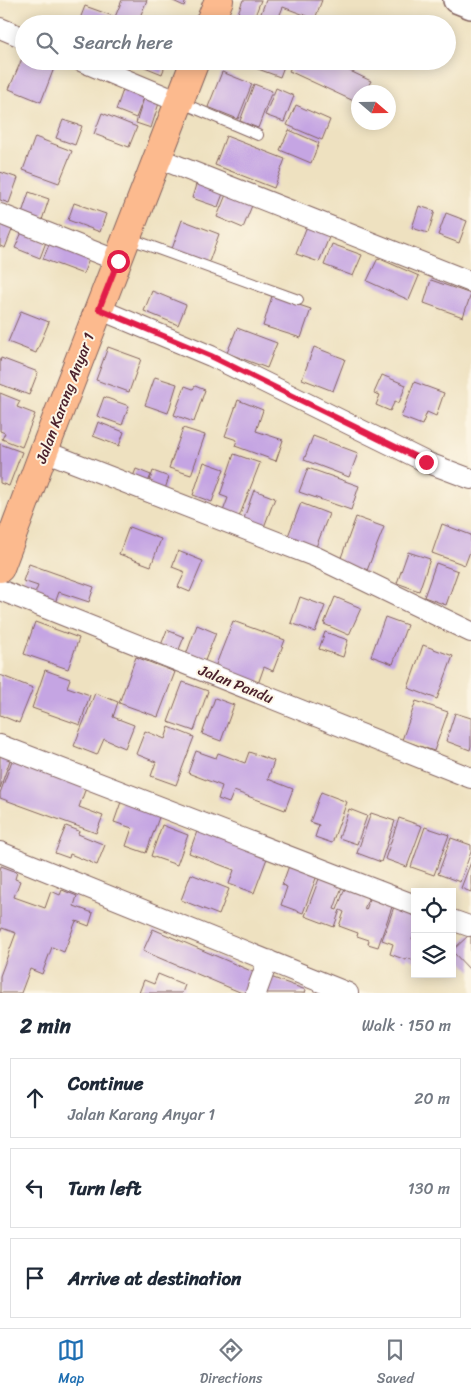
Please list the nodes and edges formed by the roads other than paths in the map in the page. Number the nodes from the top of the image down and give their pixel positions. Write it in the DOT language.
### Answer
graph roads {
  1 [pos="218,0"];
  2 [pos="212,15"];
  3 [pos="0,28"];
  4 [pos="15,34"];
  5 [pos="103,70"];
  6 [pos="191,70"];
  7 [pos="179,102"];
  8 [pos="258,135"];
  9 [pos="158,158"];
  10 [pos="0,214"];
  11 [pos="122,249"];
  12 [pos="471,282"];
  13 [pos="298,300"];
  14 [pos="99,309"];
  15 [pos="44,451"];
  16 [pos="471,479"];
  17 [pos="0,567"];
  18 [pos="0,590"];
  19 [pos="471,632"];
  20 [pos="0,745"];
  21 [pos="471,778"];
  22 [pos="0,852"];
  23 [pos="411,903"];
  24 [pos="268,960"];
  25 [pos="256,993"];
  26 [pos="348,993"];
  1 -- 2 [label="main road"];
  3 -- 4 [label="street"];
  5 -- 7 [label="street"];
  6 -- 7 [label="main road, Jalan Karang Anyar 1"];
  7 -- 8 [label="lane"];
  7 -- 9 [label="main road, Jalan Karang Anyar 1"];
  9 -- 11 [label="main road, Jalan Karang Anyar 1"];
  9 -- 12 [label="street"];
  10 -- 11 [label="street"];
  11 -- 13 [label="lane"];
  11 -- 14 [label="main road, Jalan Karang Anyar 1"];
  14 -- 15 [label="main road, Jalan Karang Anyar 1"];
  14 -- 16 [label="street"];
  15 -- 17 [label="main road, Jalan Karang Anyar 1"];
  15 -- 19 [label="street"];
  18 -- 21 [label="street, Jalan Pandu"];
  20 -- 23 [label="street"];
  22 -- 24 [label="street"];
  24 -- 25 [label="street"];
  24 -- 26 [label="street"];
}
